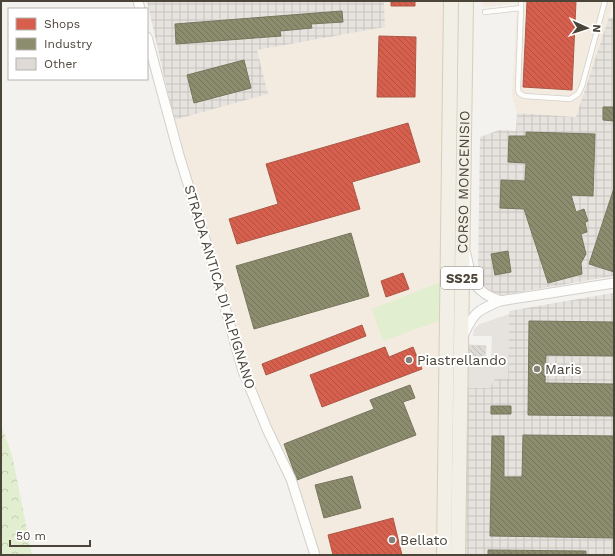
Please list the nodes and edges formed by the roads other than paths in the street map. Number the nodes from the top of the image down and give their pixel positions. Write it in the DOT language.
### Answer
graph roads {
  1 [pos="452,1"];
  2 [pos="466,1"];
  3 [pos="521,1"];
  4 [pos="605,1"];
  5 [pos="521,8"];
  6 [pos="485,12"];
  7 [pos="148,41"];
  8 [pos="462,242"];
  9 [pos="614,283"];
  10 [pos="500,301"];
  11 [pos="461,338"];
  12 [pos="314,555"];
  13 [pos="444,555"];
  14 [pos="458,555"];
  1 -- 13 [label="main road, CORSO MONCENISIO / SS25"];
  2 -- 8 [label="main road, CORSO MONCENISIO / SS25"];
  3 -- 5 [label="lane"];
  4 -- 5 [label="lane"];
  5 -- 6 [label="lane"];
  7 -- 12 [label="street, STRADA ANTICA DI ALPIGNANO"];
  8 -- 10 [label="street"];
  8 -- 11 [label="main road, CORSO MONCENISIO / SS25"];
  9 -- 10 [label="street"];
  10 -- 11 [label="street"];
  11 -- 14 [label="main road, CORSO MONCENISIO / SS25"];
}
